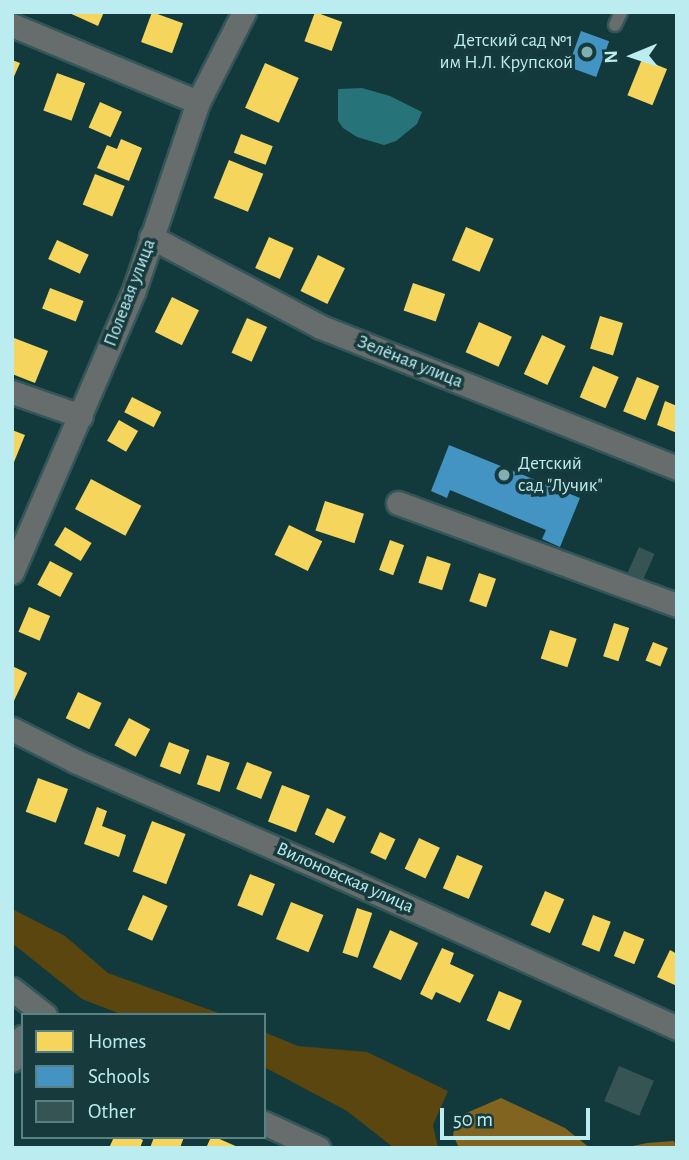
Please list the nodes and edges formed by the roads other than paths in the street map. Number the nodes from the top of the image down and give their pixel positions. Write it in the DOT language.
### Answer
graph roads {
  1 [pos="244,12"];
  2 [pos="12,25"];
  3 [pos="198,102"];
  4 [pos="151,237"];
  5 [pos="12,392"];
  6 [pos="81,416"];
  7 [pos="677,468"];
  8 [pos="398,503"];
  9 [pos="12,572"];
  10 [pos="677,605"];
  11 [pos="12,729"];
  12 [pos="12,989"];
  13 [pos="38,1012"];
  14 [pos="677,1028"];
  15 [pos="21,1041"];
  16 [pos="12,1060"];
  17 [pos="266,1124"];
  18 [pos="317,1148"];
  1 -- 3 [label="street, Полевая улица"];
  2 -- 3 [label="street"];
  3 -- 4 [label="street, Полевая улица"];
  4 -- 6 [label="street, Полевая улица"];
  4 -- 7 [label="street, Зелёная улица"];
  5 -- 6 [label="street"];
  6 -- 9 [label="street, Полевая улица"];
  8 -- 10 [label="street"];
  11 -- 14 [label="street, Вилоновская улица"];
  12 -- 13 [label="street"];
  15 -- 16 [label="street"];
  17 -- 18 [label="street"];
}
